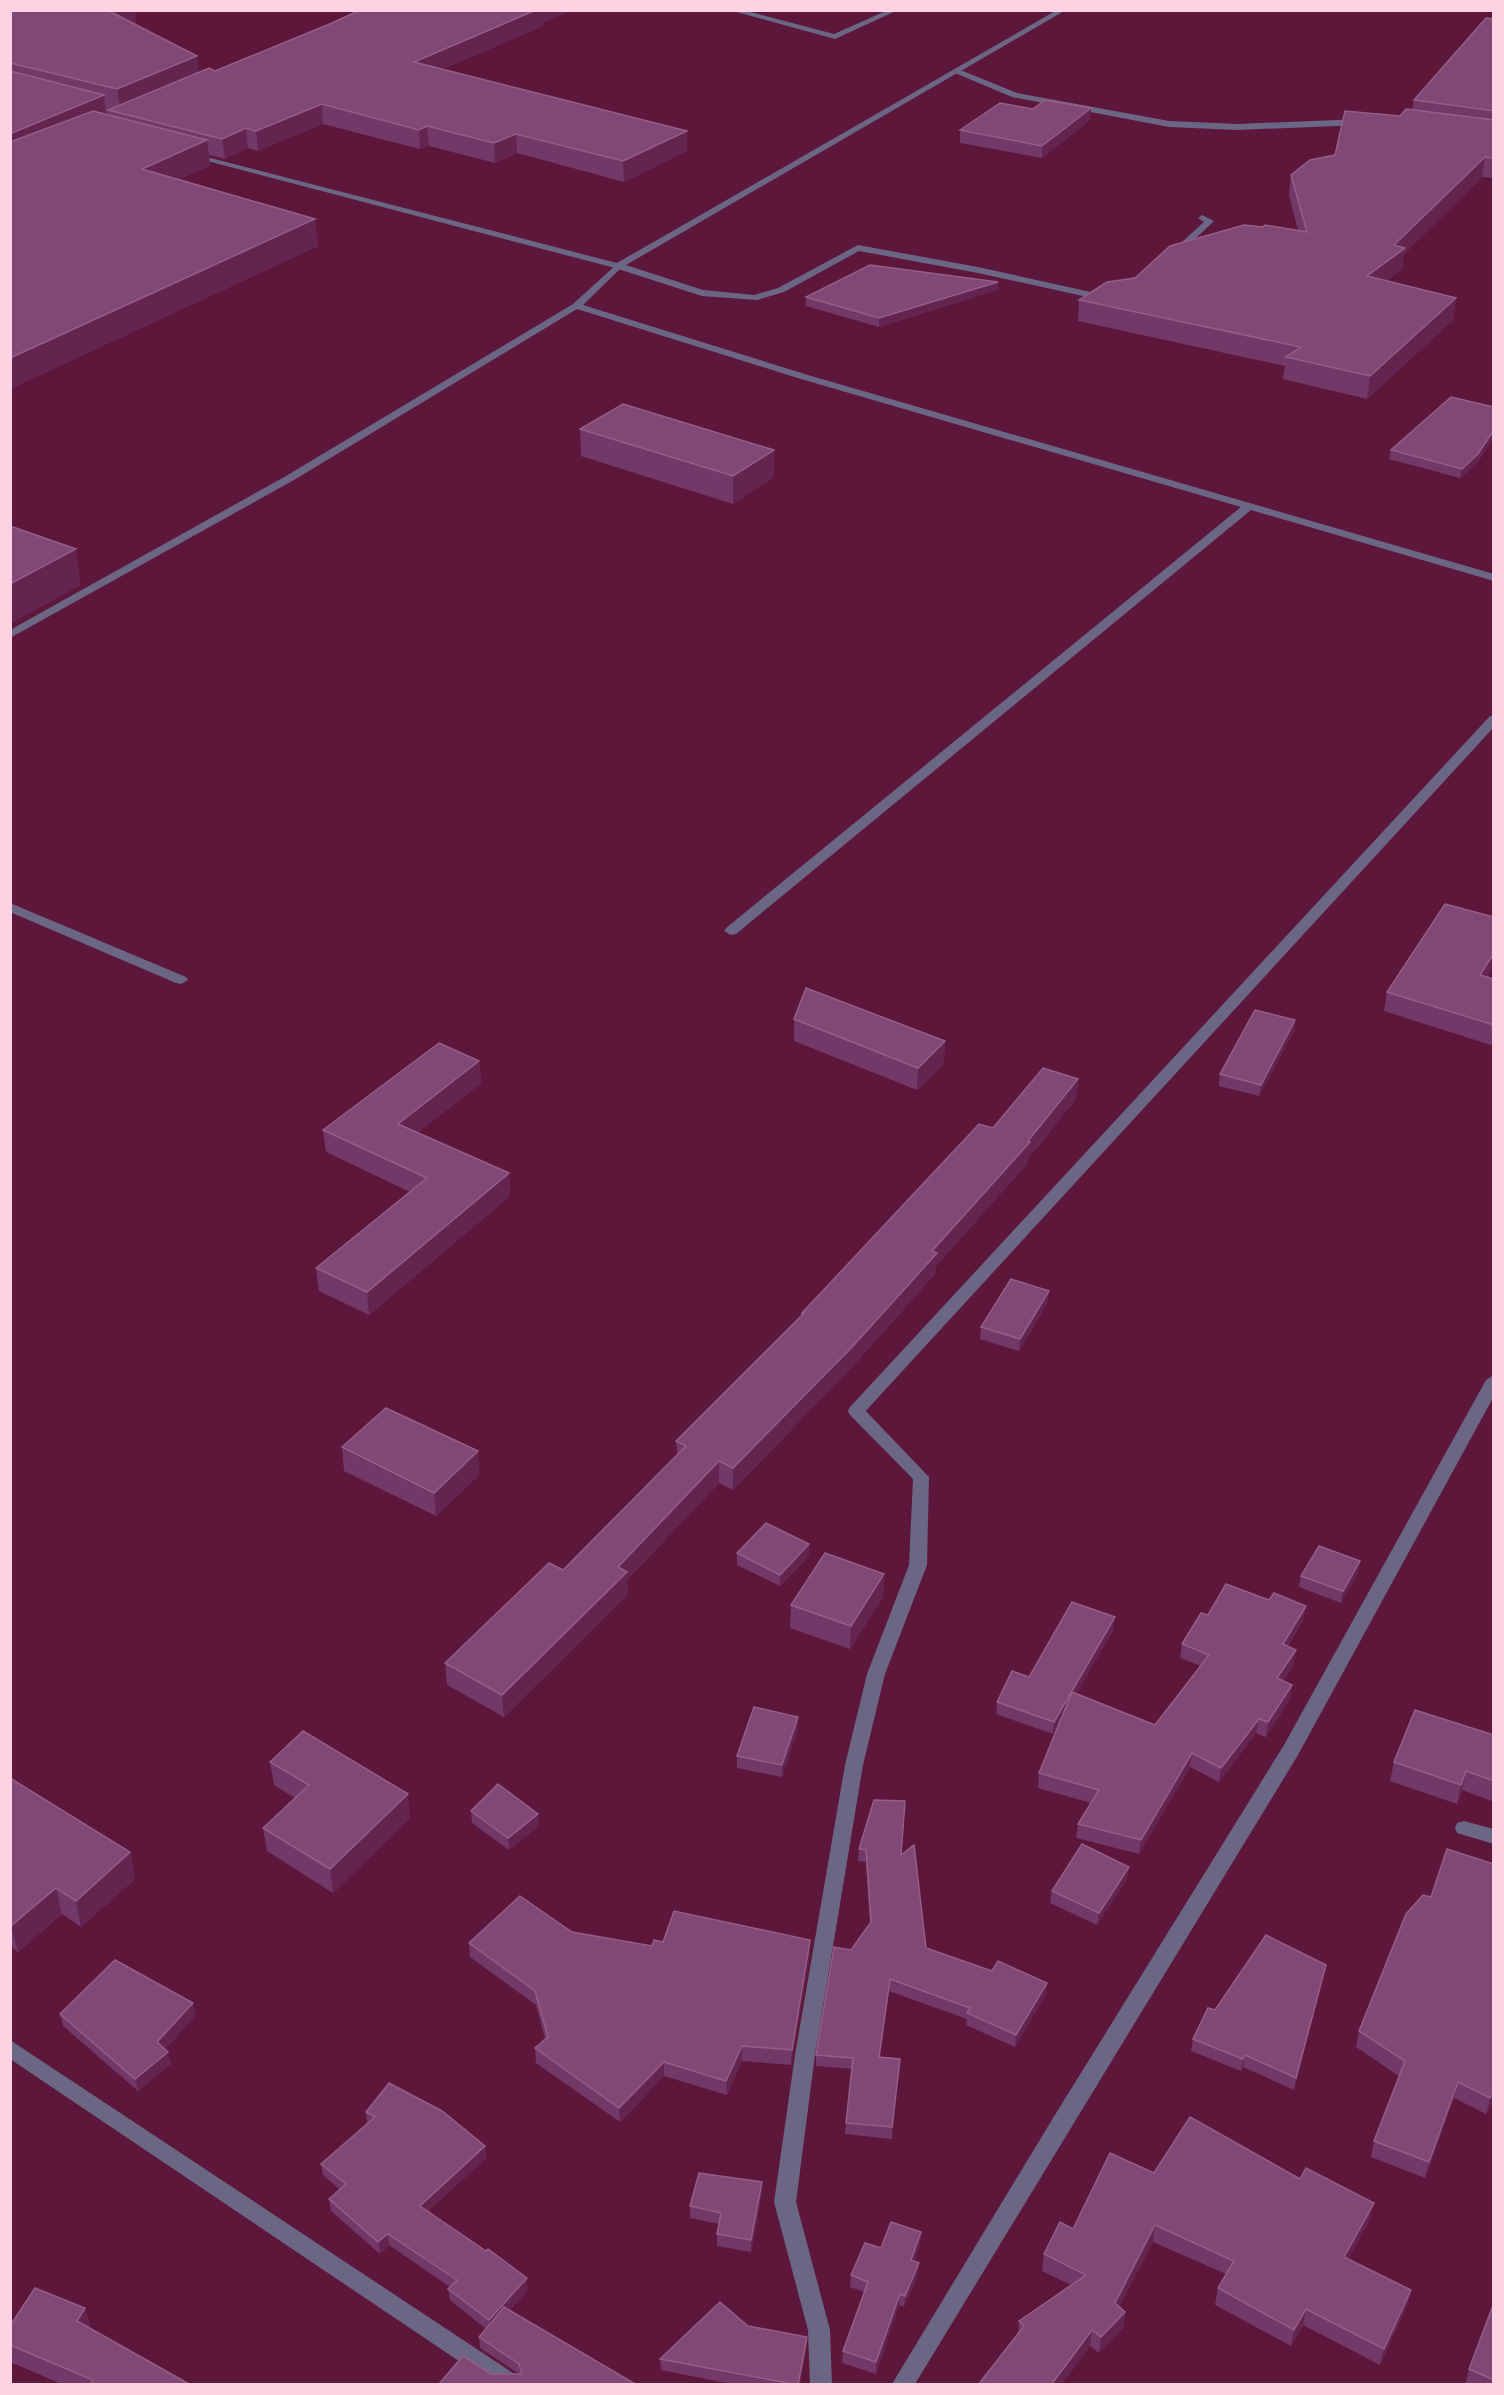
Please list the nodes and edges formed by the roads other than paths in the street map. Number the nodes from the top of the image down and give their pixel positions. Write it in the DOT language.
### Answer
graph roads {
  1 [pos="732,10"];
  2 [pos="895,10"];
  3 [pos="1063,10"];
  4 [pos="958,71"];
  5 [pos="1372,122"];
  6 [pos="177,152"];
  7 [pos="1202,218"];
  8 [pos="1169,258"];
  9 [pos="618,266"];
  10 [pos="1117,297"];
  11 [pos="576,306"];
  12 [pos="1250,505"];
  13 [pos="1494,578"];
  14 [pos="10,635"];
  15 [pos="1494,719"];
  16 [pos="10,907"];
  17 [pos="732,931"];
  18 [pos="181,980"];
  19 [pos="1494,1380"];
  20 [pos="1464,1828"];
  21 [pos="1494,1837"];
  22 [pos="10,2048"];
  23 [pos="511,2385"];
  24 [pos="821,2385"];
  25 [pos="903,2385"];
  1 -- 2 [label="street"];
  3 -- 4 [label="street"];
  4 -- 5 [label="street"];
  4 -- 9 [label="street"];
  6 -- 9 [label="street"];
  7 -- 8 [label="street"];
  9 -- 10 [label="street"];
  9 -- 11 [label="street"];
  11 -- 12 [label="street"];
  11 -- 14 [label="street"];
  12 -- 13 [label="street"];
  12 -- 17 [label="street"];
  15 -- 24 [label="street"];
  16 -- 18 [label="street"];
  19 -- 25 [label="street"];
  20 -- 21 [label="street"];
  22 -- 23 [label="street"];
}
